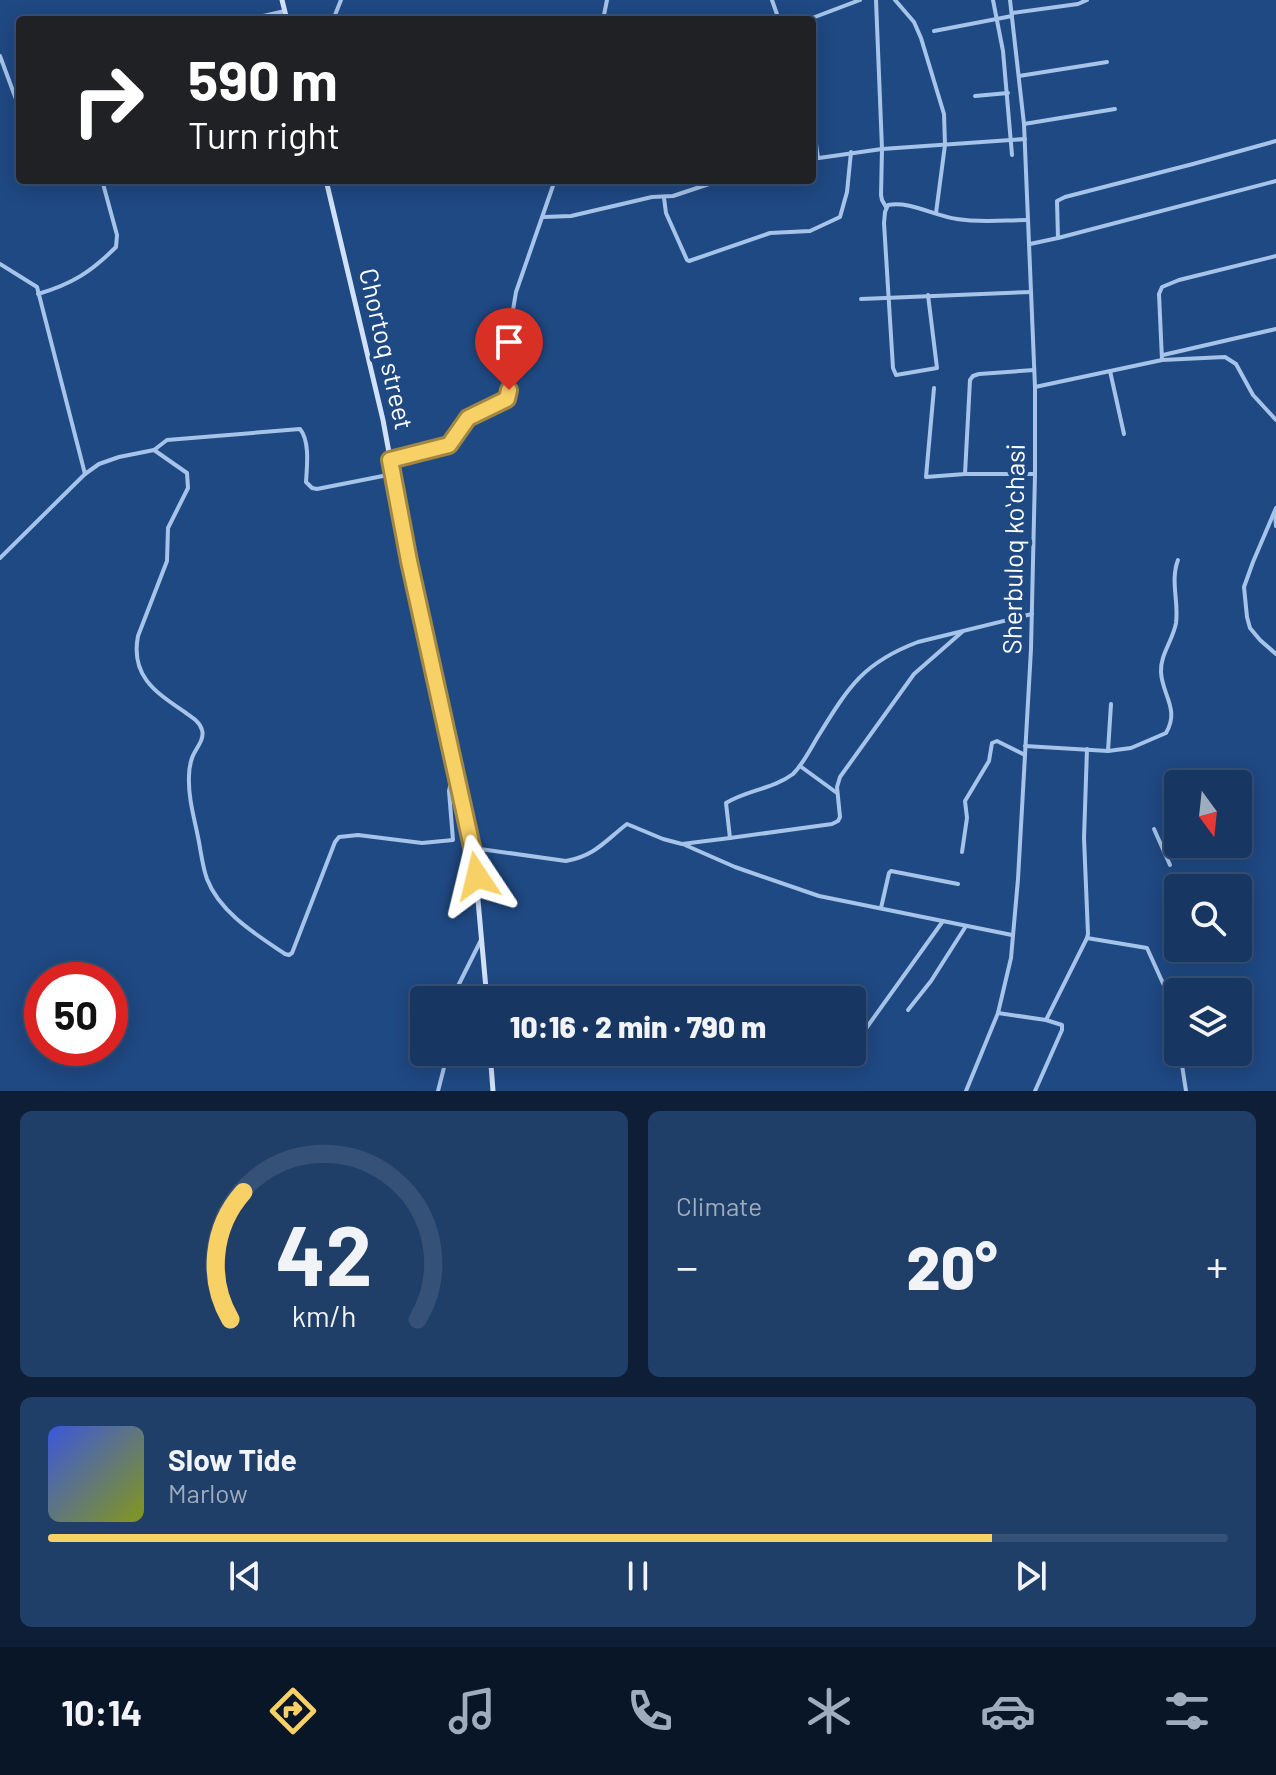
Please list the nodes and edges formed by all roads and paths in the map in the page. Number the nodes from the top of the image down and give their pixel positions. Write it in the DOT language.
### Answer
graph roads {
  1 [pos="282,0"];
  2 [pos="860,0"];
  3 [pos="876,0"];
  4 [pos="895,0"];
  5 [pos="993,0"];
  6 [pos="1010,0"];
  7 [pos="1087,0"];
  8 [pos="285,11"];
  9 [pos="1012,14"];
  10 [pos="263,16"];
  11 [pos="286,16"];
  12 [pos="816,17"];
  13 [pos="996,19"];
  14 [pos="934,31"];
  15 [pos="0,56"];
  16 [pos="1107,62"];
  17 [pos="1019,76"];
  18 [pos="1008,93"];
  19 [pos="975,96"];
  20 [pos="16,99"];
  21 [pos="1115,109"];
  22 [pos="1024,124"];
  23 [pos="1025,139"];
  24 [pos="1010,140"];
  25 [pos="1276,141"];
  26 [pos="945,145"];
  27 [pos="882,149"];
  28 [pos="851,152"];
  29 [pos="1012,155"];
  30 [pos="816,158"];
  31 [pos="1276,181"];
  32 [pos="103,184"];
  33 [pos="327,184"];
  34 [pos="554,184"];
  35 [pos="710,184"];
  36 [pos="664,198"];
  37 [pos="886,207"];
  38 [pos="936,213"];
  39 [pos="543,217"];
  40 [pos="1029,220"];
  41 [pos="1058,238"];
  42 [pos="1030,244"];
  43 [pos="1276,256"];
  44 [pos="0,264"];
  45 [pos="1031,292"];
  46 [pos="38,294"];
  47 [pos="928,295"];
  48 [pos="889,297"];
  49 [pos="861,299"];
  50 [pos="1276,329"];
  51 [pos="1162,357"];
  52 [pos="1034,370"];
  53 [pos="1110,371"];
  54 [pos="1035,387"];
  55 [pos="934,388"];
  56 [pos="1276,420"];
  57 [pos="1124,434"];
  58 [pos="154,450"];
  59 [pos="390,460"];
  60 [pos="85,474"];
  61 [pos="393,474"];
  62 [pos="965,474"];
  63 [pos="1035,474"];
  64 [pos="1275,510"];
  65 [pos="1276,526"];
  66 [pos="0,558"];
  67 [pos="1178,560"];
  68 [pos="1032,614"];
  69 [pos="964,631"];
  70 [pos="1276,654"];
  71 [pos="1111,704"];
  72 [pos="1025,746"];
  73 [pos="1087,749"];
  74 [pos="1108,751"];
  75 [pos="1025,755"];
  76 [pos="800,766"];
  77 [pos="454,767"];
  78 [pos="837,793"];
  79 [pos="1154,829"];
  80 [pos="730,838"];
  81 [pos="682,844"];
  82 [pos="473,848"];
  83 [pos="962,852"];
  84 [pos="1170,865"];
  85 [pos="958,884"];
  86 [pos="881,908"];
  87 [pos="943,921"];
  88 [pos="966,926"];
  89 [pos="1012,935"];
  90 [pos="483,937"];
  91 [pos="1087,938"];
  92 [pos="458,986"];
  93 [pos="486,986"];
  94 [pos="1164,986"];
  95 [pos="908,1010"];
  96 [pos="998,1013"];
  97 [pos="1046,1020"];
  98 [pos="866,1029"];
  99 [pos="444,1066"];
  100 [pos="491,1066"];
  101 [pos="1182,1066"];
  102 [pos="438,1091"];
  103 [pos="493,1091"];
  104 [pos="966,1091"];
  105 [pos="1035,1091"];
  106 [pos="1186,1091"];
  1 -- 8 [label="main road"];
  2 -- 12 [label="street"];
  3 -- 27 [label="street"];
  4 -- 26 [label="street"];
  5 -- 13 [label="street"];
  6 -- 9 [label="street, Sherbuloq koʻchasi"];
  7 -- 9 [label="street"];
  8 -- 10 [label="street"];
  8 -- 11 [label="main road"];
  9 -- 13 [label="street"];
  9 -- 17 [label="street, Sherbuloq koʻchasi"];
  13 -- 14 [label="street"];
  13 -- 18 [label="street"];
  15 -- 20 [label="street"];
  16 -- 17 [label="street"];
  17 -- 22 [label="street, Sherbuloq koʻchasi"];
  18 -- 19 [label="street"];
  18 -- 24 [label="street"];
  21 -- 22 [label="street"];
  22 -- 23 [label="street, Sherbuloq koʻchasi"];
  23 -- 24 [label="street"];
  23 -- 40 [label="street, Sherbuloq koʻchasi"];
  24 -- 26 [label="street"];
  24 -- 29 [label="street"];
  25 -- 41 [label="street"];
  26 -- 27 [label="street"];
  26 -- 38 [label="street"];
  27 -- 28 [label="street"];
  27 -- 37 [label="street"];
  28 -- 30 [label="street"];
  28 -- 36 [label="street"];
  31 -- 41 [label="street"];
  32 -- 46 [label="street"];
  33 -- 59 [label="main road, Chortoq street"];
  34 -- 39 [label="street"];
  35 -- 36 [label="street"];
  36 -- 39 [label="street"];
  37 -- 38 [label="street"];
  37 -- 48 [label="street"];
  38 -- 40 [label="street"];
  39 -- 59 [label="street"];
  40 -- 42 [label="street, Sherbuloq koʻchasi"];
  41 -- 42 [label="street"];
  42 -- 45 [label="street, Sherbuloq koʻchasi"];
  43 -- 51 [label="street"];
  44 -- 46 [label="street"];
  45 -- 47 [label="street"];
  45 -- 52 [label="street, Sherbuloq koʻchasi"];
  46 -- 60 [label="street"];
  47 -- 48 [label="street"];
  47 -- 48 [label="street"];
  48 -- 49 [label="street"];
  50 -- 51 [label="street"];
  51 -- 53 [label="street"];
  51 -- 56 [label="street"];
  52 -- 54 [label="street, Sherbuloq koʻchasi"];
  52 -- 62 [label="street"];
  53 -- 54 [label="street"];
  53 -- 57 [label="street"];
  54 -- 63 [label="street, Sherbuloq koʻchasi"];
  55 -- 62 [label="street"];
  58 -- 60 [label="street"];
  58 -- 61 [label="street"];
  58 -- 77 [label="street"];
  59 -- 61 [label="main road, Chortoq street"];
  60 -- 66 [label="street"];
  61 -- 77 [label="main road, Chortoq street"];
  62 -- 63 [label="street"];
  63 -- 68 [label="street, Sherbuloq koʻchasi"];
  64 -- 65 [label="street"];
  64 -- 70 [label="street"];
  67 -- 74 [label="street"];
  68 -- 69 [label="street"];
  68 -- 72 [label="street, Sherbuloq koʻchasi"];
  69 -- 76 [label="street"];
  69 -- 78 [label="street"];
  71 -- 74 [label="street"];
  72 -- 73 [label="street"];
  72 -- 75 [label="street, Sherbuloq koʻchasi"];
  73 -- 74 [label="street"];
  73 -- 91 [label="street"];
  75 -- 83 [label="street"];
  75 -- 89 [label="street, Sherbuloq koʻchasi"];
  76 -- 78 [label="street"];
  76 -- 80 [label="street"];
  77 -- 82 [label="main road, Chortoq street"];
  78 -- 80 [label="street"];
  79 -- 84 [label="street"];
  80 -- 81 [label="street"];
  81 -- 82 [label="street"];
  81 -- 86 [label="street"];
  82 -- 90 [label="main road, Chortoq street"];
  85 -- 86 [label="street"];
  86 -- 87 [label="street"];
  87 -- 88 [label="street"];
  87 -- 98 [label="street"];
  88 -- 89 [label="street"];
  88 -- 95 [label="street"];
  89 -- 96 [label="street, Sherbuloq koʻchasi"];
  90 -- 92 [label="street"];
  90 -- 93 [label="main road, Chortoq street"];
  91 -- 94 [label="street"];
  91 -- 97 [label="street"];
  96 -- 97 [label="street"];
  96 -- 104 [label="street, Sherbuloq koʻchasi"];
  97 -- 105 [label="street"];
  99 -- 102 [label="street"];
  100 -- 103 [label="main road"];
  101 -- 106 [label="street"];
}
